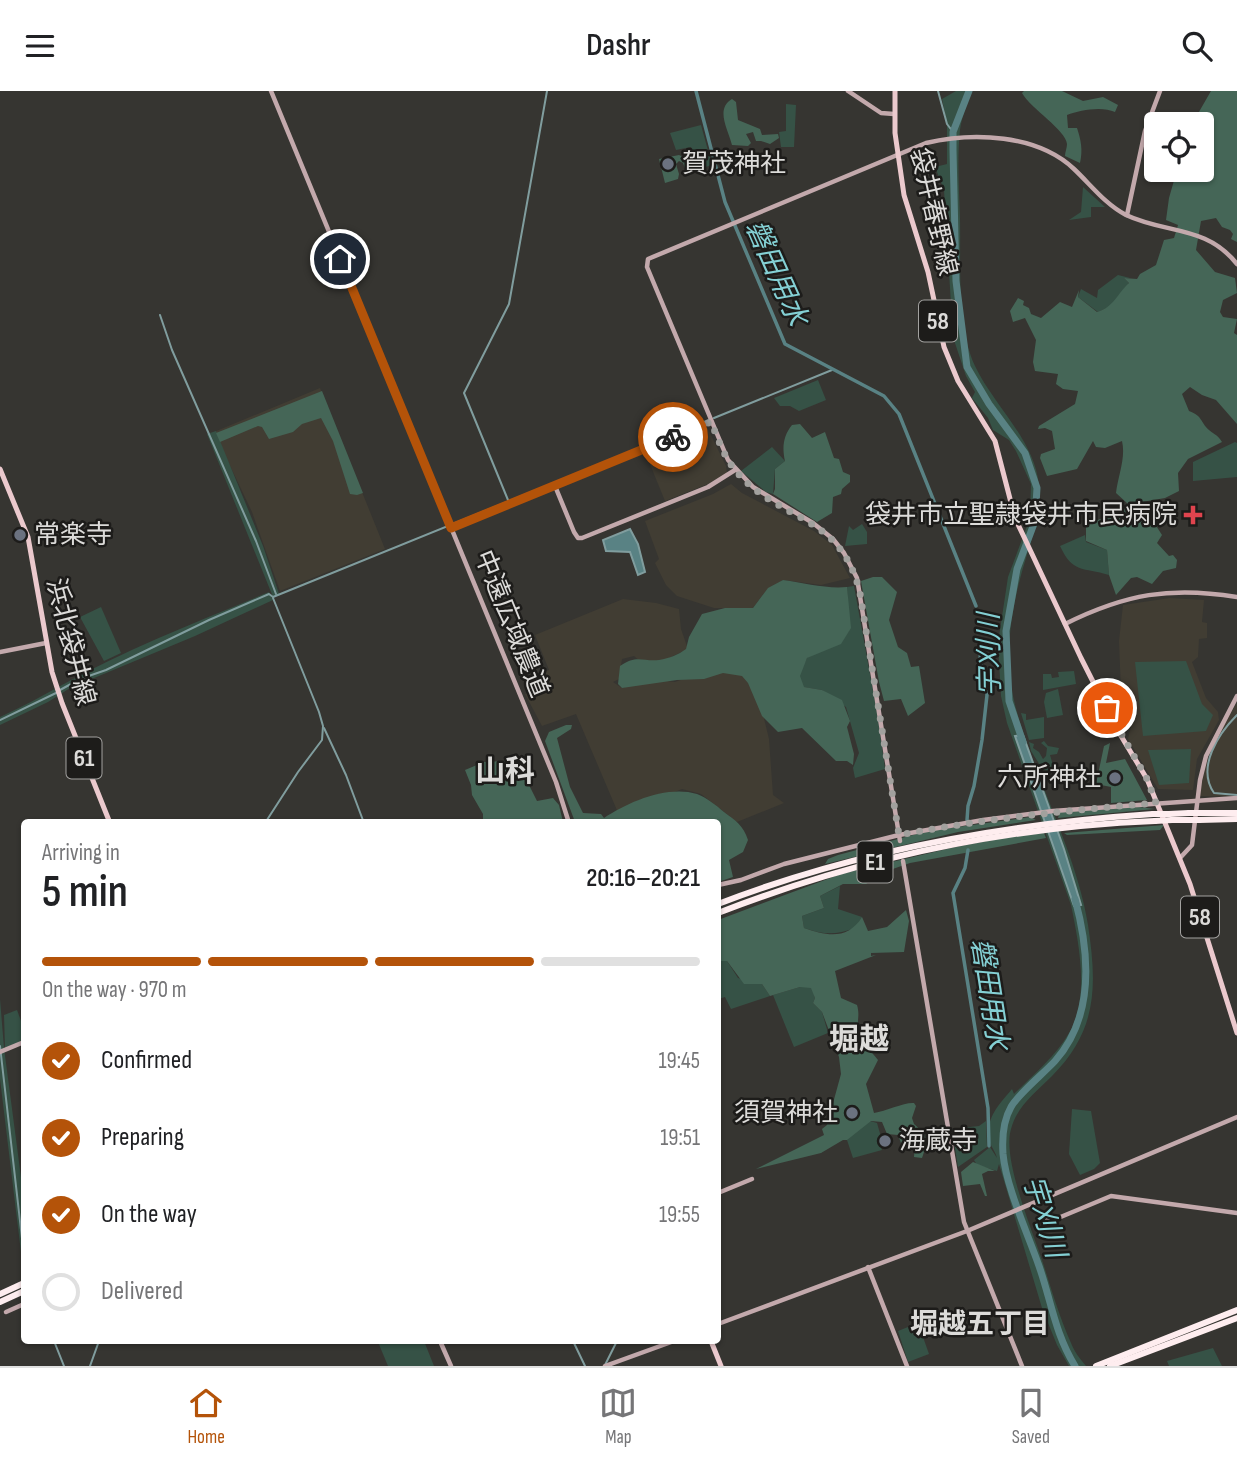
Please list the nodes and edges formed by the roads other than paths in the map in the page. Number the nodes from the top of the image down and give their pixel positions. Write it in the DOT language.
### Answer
graph roads {
  1 [pos="271,91"];
  2 [pos="848,91"];
  3 [pos="895,91"];
  4 [pos="1160,91"];
  5 [pos="894,114"];
  6 [pos="899,154"];
  7 [pos="1127,215"];
  8 [pos="1237,264"];
  9 [pos="711,422"];
  10 [pos="0,469"];
  11 [pos="735,470"];
  12 [pos="555,485"];
  13 [pos="451,528"];
  14 [pos="1237,597"];
  15 [pos="1065,624"];
  16 [pos="46,643"];
  17 [pos="0,652"];
  18 [pos="1237,696"];
  19 [pos="1237,798"];
  20 [pos="1197,799"];
  21 [pos="1156,803"];
  22 [pos="1237,813"];
  23 [pos="1199,816"];
  24 [pos="108,819"];
  25 [pos="568,819"];
  26 [pos="1237,819"];
  27 [pos="1037,828"];
  28 [pos="899,835"];
  29 [pos="900,841"];
  30 [pos="1180,857"];
  31 [pos="903,861"];
  32 [pos="721,884"];
  33 [pos="721,903"];
  34 [pos="721,912"];
  35 [pos="1237,1033"];
  36 [pos="21,1043"];
  37 [pos="0,1052"];
  38 [pos="1237,1117"];
  39 [pos="752,1179"];
  40 [pos="721,1192"];
  41 [pos="1237,1213"];
  42 [pos="1046,1220"];
  43 [pos="967,1231"];
  44 [pos="868,1267"];
  45 [pos="21,1284"];
  46 [pos="21,1292"];
  47 [pos="0,1294"];
  48 [pos="0,1302"];
  49 [pos="21,1305"];
  50 [pos="1237,1310"];
  51 [pos="6,1312"];
  52 [pos="1237,1318"];
  53 [pos="721,1323"];
  54 [pos="441,1344"];
  55 [pos="666,1344"];
  56 [pos="710,1344"];
  57 [pos="451,1366"];
  58 [pos="605,1366"];
  59 [pos="719,1366"];
  60 [pos="906,1366"];
  61 [pos="1022,1366"];
  62 [pos="1096,1366"];
  63 [pos="1110,1366"];
  1 -- 13 [label="street, 中遠広域農道"];
  2 -- 5 [label="street"];
  3 -- 5 [label="main road, 袋井春野線 / 58"];
  4 -- 7 [label="street"];
  5 -- 6 [label="main road, 袋井春野線 / 58"];
  6 -- 7 [label="street"];
  6 -- 9 [label="street"];
  6 -- 15 [label="main road, 袋井春野線 / 58"];
  7 -- 8 [label="street"];
  9 -- 11 [label="street"];
  9 -- 12 [label="street"];
  10 -- 16 [label="main road, 浜北袋井線 / 61"];
  11 -- 12 [label="street"];
  11 -- 28 [label="street"];
  12 -- 13 [label="street"];
  13 -- 25 [label="street, 中遠広域農道"];
  14 -- 15 [label="street"];
  15 -- 21 [label="main road, 袋井春野線 / 58"];
  16 -- 17 [label="street"];
  16 -- 24 [label="main road, 浜北袋井線 / 61"];
  18 -- 20 [label="street"];
  19 -- 20 [label="street"];
  20 -- 21 [label="street"];
  20 -- 30 [label="street"];
  21 -- 28 [label="street"];
  21 -- 30 [label="main road, 袋井春野線 / 58"];
  22 -- 23 [label="highway, E1"];
  23 -- 26 [label="highway, E1"];
  23 -- 27 [label="highway, E1, bridge"];
  27 -- 33 [label="highway, E1"];
  27 -- 34 [label="highway, E1"];
  28 -- 29 [label="street"];
  28 -- 32 [label="street"];
  30 -- 35 [label="main road, 袋井春野線 / 58"];
  31 -- 43 [label="street"];
  36 -- 37 [label="street"];
  38 -- 43 [label="street"];
  39 -- 40 [label="street"];
  41 -- 42 [label="street"];
  43 -- 44 [label="street"];
  43 -- 61 [label="street"];
  44 -- 53 [label="street"];
  44 -- 60 [label="street"];
  45 -- 47 [label="highway"];
  46 -- 48 [label="highway"];
  49 -- 51 [label="street"];
  50 -- 62 [label="highway"];
  52 -- 63 [label="highway"];
  54 -- 57 [label="street"];
  55 -- 58 [label="street"];
  56 -- 59 [label="main road"];
}
